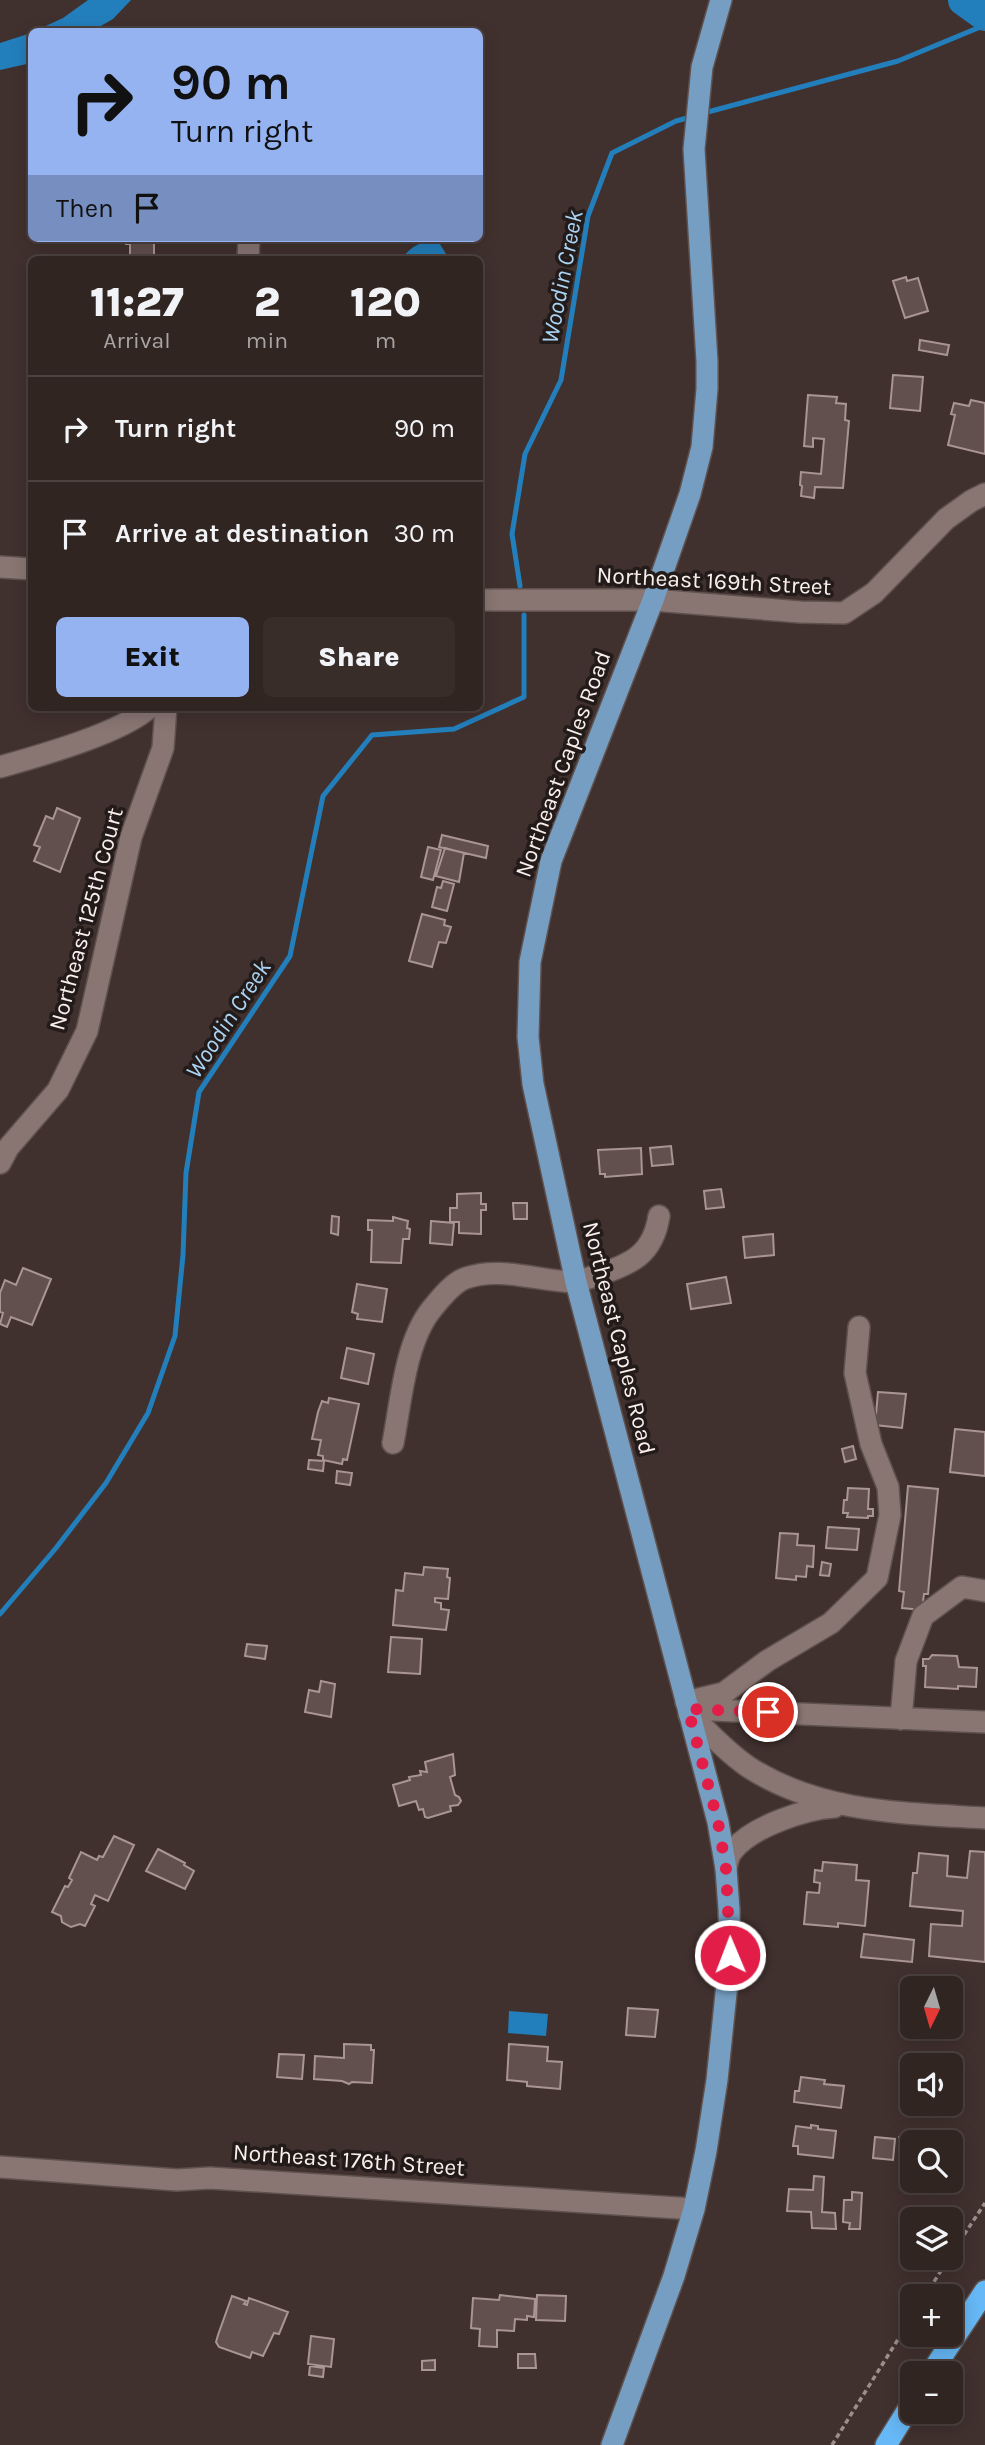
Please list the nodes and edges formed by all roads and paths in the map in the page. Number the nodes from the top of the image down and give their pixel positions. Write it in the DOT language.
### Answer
graph roads {
  1 [pos="721,0"];
  2 [pos="985,494"];
  3 [pos="0,567"];
  4 [pos="28,569"];
  5 [pos="483,600"];
  6 [pos="653,600"];
  7 [pos="145,711"];
  8 [pos="166,711"];
  9 [pos="0,766"];
  10 [pos="0,1163"];
  11 [pos="659,1216"];
  12 [pos="576,1282"];
  13 [pos="859,1327"];
  14 [pos="393,1443"];
  15 [pos="985,1591"];
  16 [pos="688,1708"];
  17 [pos="901,1719"];
  18 [pos="983,1722"];
  19 [pos="847,1806"];
  20 [pos="985,1818"];
  21 [pos="726,1869"];
  22 [pos="0,2167"];
  23 [pos="985,2203"];
  24 [pos="694,2209"];
  25 [pos="963,2237"];
  26 [pos="985,2291"];
  27 [pos="900,2337"];
  28 [pos="939,2361"];
  29 [pos="900,2422"];
  30 [pos="612,2445"];
  31 [pos="832,2445"];
  32 [pos="886,2445"];
  1 -- 6 [label="main road, Northeast Caples Road"];
  2 -- 6 [label="street, Northeast 169th Street"];
  3 -- 4 [label="street"];
  5 -- 6 [label="street, Northeast 169th Street"];
  6 -- 12 [label="main road, Northeast Caples Road"];
  7 -- 9 [label="street"];
  8 -- 10 [label="street, Northeast 125th Court"];
  11 -- 12 [label="street"];
  12 -- 14 [label="street"];
  12 -- 16 [label="main road, Northeast Caples Road"];
  13 -- 16 [label="street"];
  15 -- 17 [label="street"];
  16 -- 17 [label="street"];
  16 -- 19 [label="street"];
  16 -- 21 [label="main road, Northeast Caples Road"];
  17 -- 18 [label="street"];
  19 -- 20 [label="street"];
  19 -- 21 [label="street"];
  21 -- 24 [label="main road, Northeast Caples Road"];
  22 -- 24 [label="street, Northeast 176th Street"];
  23 -- 25 [label="path"];
  24 -- 30 [label="main road, Northeast Caples Road"];
  26 -- 28 [label="highway"];
  27 -- 31 [label="path"];
  29 -- 32 [label="highway"];
}
